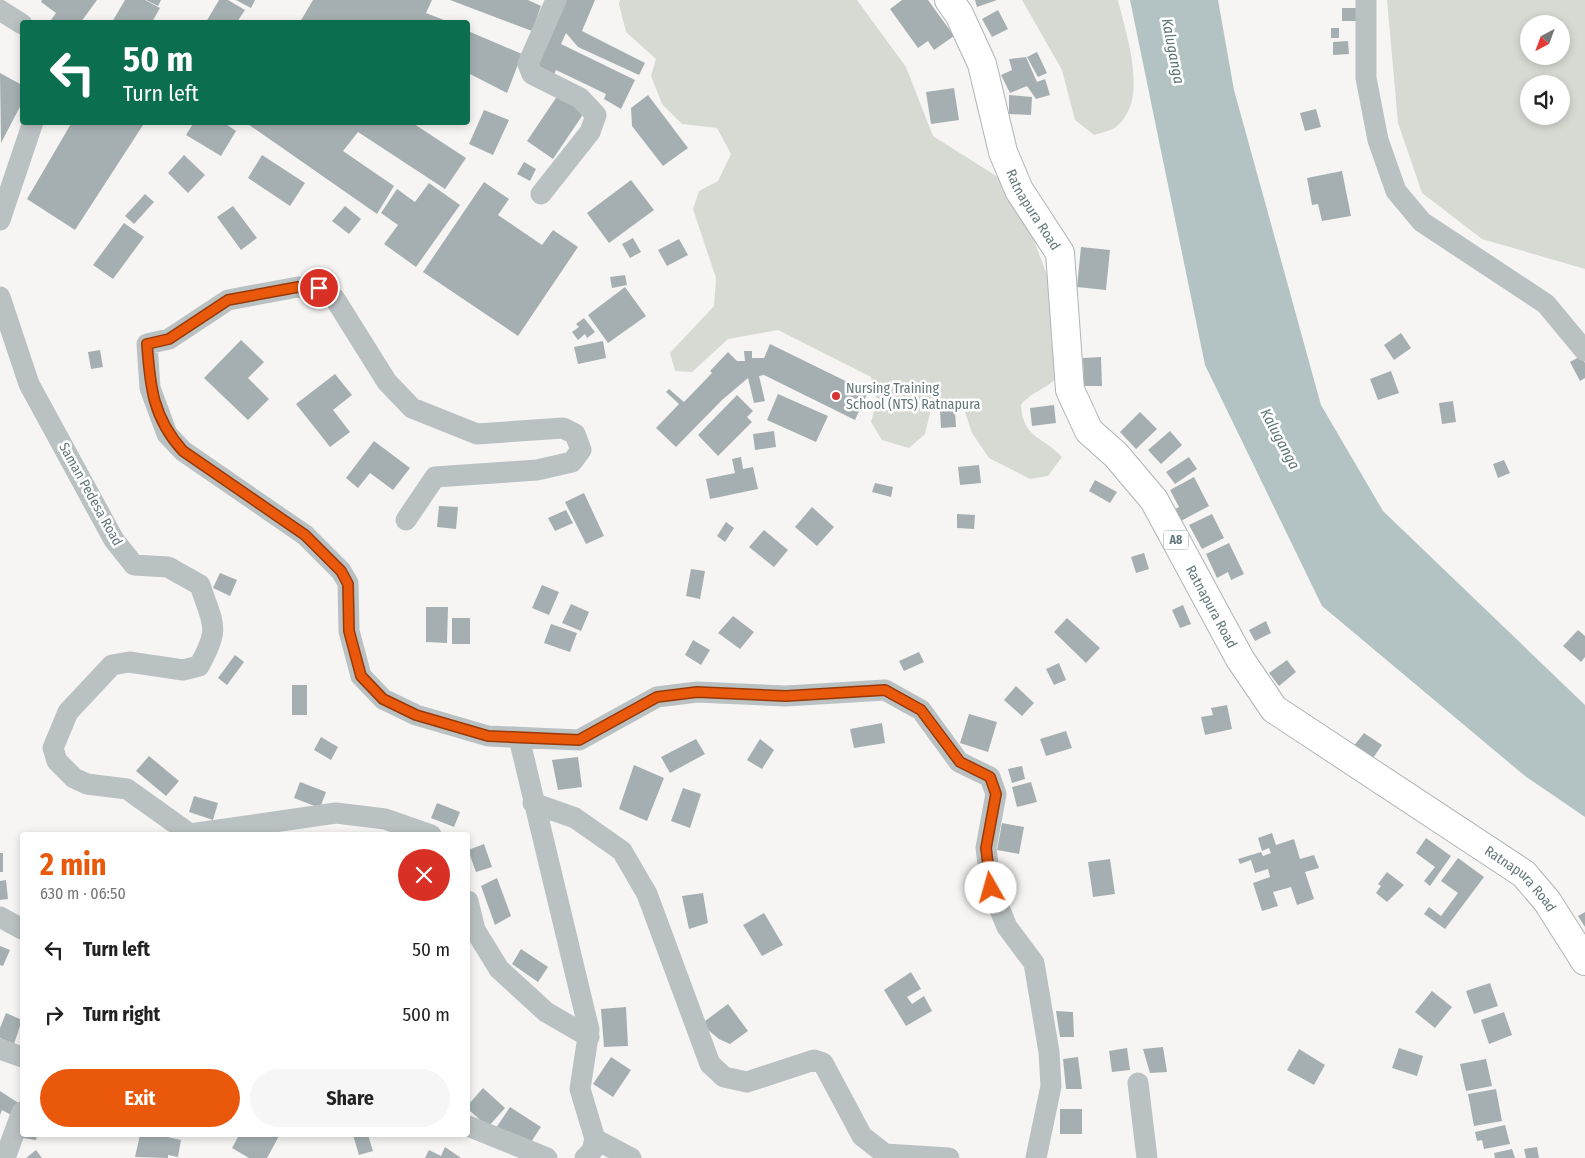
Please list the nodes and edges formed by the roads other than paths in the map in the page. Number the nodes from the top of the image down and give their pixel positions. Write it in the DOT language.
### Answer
graph roads {
  1 [pos="556,0"];
  2 [pos="949,0"];
  3 [pos="1366,0"];
  4 [pos="0,10"];
  5 [pos="20,23"];
  6 [pos="31,125"];
  7 [pos="541,194"];
  8 [pos="0,220"];
  9 [pos="0,297"];
  10 [pos="1585,351"];
  11 [pos="406,520"];
  12 [pos="519,738"];
  13 [pos="533,802"];
  14 [pos="187,832"];
  15 [pos="204,832"];
  16 [pos="422,832"];
  17 [pos="470,909"];
  18 [pos="0,917"];
  19 [pos="20,928"];
  20 [pos="1585,961"];
  21 [pos="588,1037"];
  22 [pos="0,1049"];
  23 [pos="20,1056"];
  24 [pos="1138,1083"];
  25 [pos="20,1117"];
  26 [pos="470,1127"];
  27 [pos="595,1138"];
  28 [pos="5,1158"];
  29 [pos="546,1158"];
  30 [pos="585,1158"];
  31 [pos="631,1158"];
  32 [pos="950,1158"];
  33 [pos="1036,1158"];
  34 [pos="1147,1158"];
  1 -- 7 [label="street"];
  2 -- 20 [label="highway, Ratnapura Road / A8"];
  3 -- 10 [label="street"];
  4 -- 5 [label="street"];
  6 -- 8 [label="street"];
  9 -- 14 [label="street, Saman Pedesa Road"];
  11 -- 12 [label="street"];
  12 -- 13 [label="street"];
  12 -- 33 [label="street"];
  13 -- 21 [label="street"];
  13 -- 32 [label="street"];
  15 -- 16 [label="street, Saman Pedesa Road"];
  17 -- 21 [label="street"];
  18 -- 19 [label="street"];
  21 -- 27 [label="street"];
  22 -- 23 [label="street"];
  24 -- 34 [label="street"];
  25 -- 28 [label="street"];
  26 -- 29 [label="street"];
  27 -- 30 [label="street"];
  27 -- 31 [label="street"];
}
